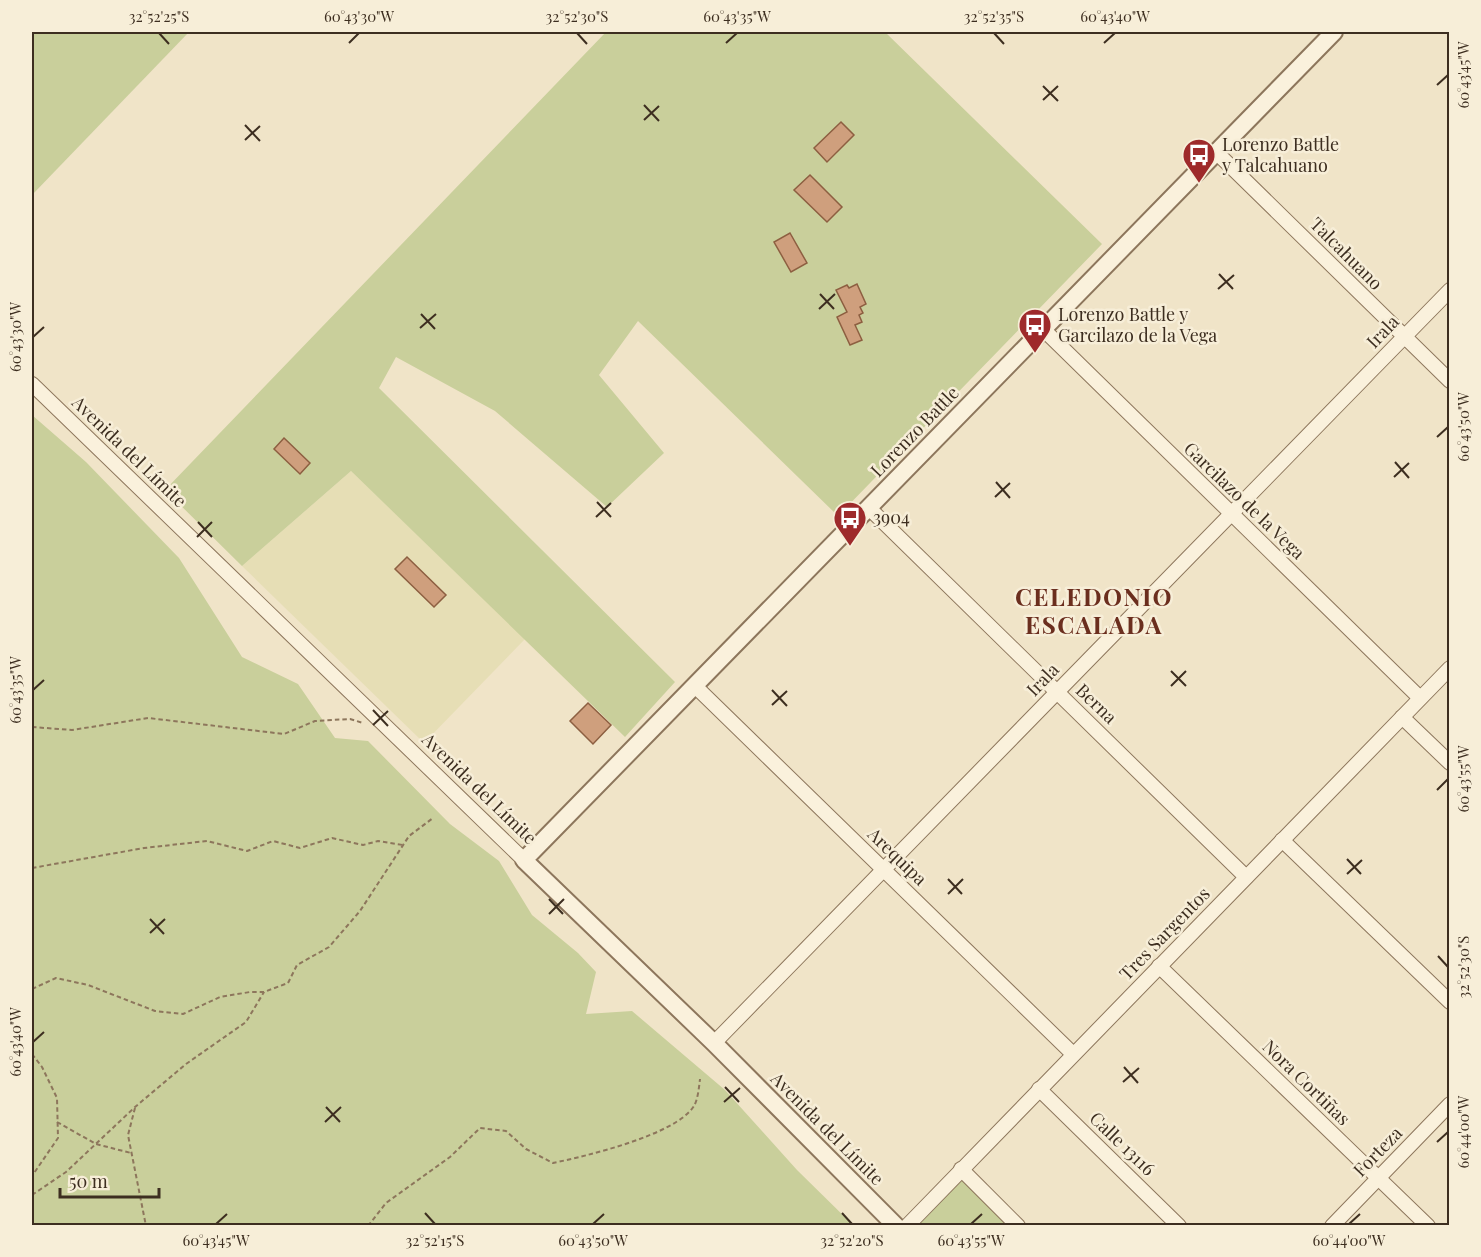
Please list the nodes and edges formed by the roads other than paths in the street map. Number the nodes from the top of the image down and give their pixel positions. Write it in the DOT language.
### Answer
graph roads {
  1 [pos="1334,32"];
  2 [pos="1216,152"];
  3 [pos="1449,290"];
  4 [pos="1043,329"];
  5 [pos="1403,336"];
  6 [pos="1449,381"];
  7 [pos="32,384"];
  8 [pos="869,508"];
  9 [pos="1231,513"];
  10 [pos="1449,668"];
  11 [pos="695,686"];
  12 [pos="1057,692"];
  13 [pos="1420,698"];
  14 [pos="1402,717"];
  15 [pos="1449,763"];
  16 [pos="1282,840"];
  17 [pos="524,860"];
  18 [pos="883,869"];
  19 [pos="1246,877"];
  20 [pos="1159,966"];
  21 [pos="1449,1002"];
  22 [pos="714,1043"];
  23 [pos="1073,1054"];
  24 [pos="1039,1089"];
  25 [pos="1449,1104"];
  26 [pos="961,1169"];
  27 [pos="1378,1178"];
  28 [pos="896,1226"];
  29 [pos="907,1226"];
  30 [pos="1018,1226"];
  31 [pos="1179,1226"];
  32 [pos="1332,1226"];
  33 [pos="1428,1226"];
  1 -- 2 [label="street, Lorenzo Battle"];
  2 -- 4 [label="street, Lorenzo Battle"];
  2 -- 5 [label="street, Talcahuano"];
  3 -- 5 [label="street, Irala"];
  4 -- 8 [label="street, Lorenzo Battle"];
  4 -- 9 [label="street, Garcilazo de la Vega"];
  5 -- 6 [label="street, Talcahuano"];
  5 -- 9 [label="street, Irala"];
  7 -- 17 [label="street, Avenida del Límite"];
  8 -- 11 [label="street, Lorenzo Battle"];
  8 -- 12 [label="street, Berna"];
  9 -- 12 [label="street, Irala"];
  9 -- 13 [label="street, Garcilazo de la Vega"];
  10 -- 13 [label="street, Tres Sargentos"];
  11 -- 17 [label="street, Lorenzo Battle"];
  11 -- 18 [label="street, Arequipa"];
  12 -- 18 [label="street, Irala"];
  12 -- 19 [label="street, Berna"];
  13 -- 14 [label="street, Tres Sargentos"];
  14 -- 15 [label="street"];
  14 -- 16 [label="street, Tres Sargentos"];
  16 -- 19 [label="street, Tres Sargentos"];
  16 -- 21 [label="street"];
  17 -- 22 [label="street, Avenida del Límite"];
  18 -- 22 [label="street, Irala"];
  18 -- 23 [label="street, Arequipa"];
  19 -- 20 [label="street, Tres Sargentos"];
  20 -- 23 [label="street, Tres Sargentos"];
  20 -- 27 [label="street, Nora Cortiñas"];
  22 -- 28 [label="street, Avenida del Límite"];
  23 -- 24 [label="street, Tres Sargentos"];
  24 -- 26 [label="street, Tres Sargentos"];
  24 -- 31 [label="street, Calle 13116"];
  25 -- 27 [label="street, Forteza"];
  26 -- 29 [label="street, Tres Sargentos"];
  26 -- 30 [label="street"];
  27 -- 32 [label="street, Forteza"];
  27 -- 33 [label="street, Nora Cortiñas"];
}
